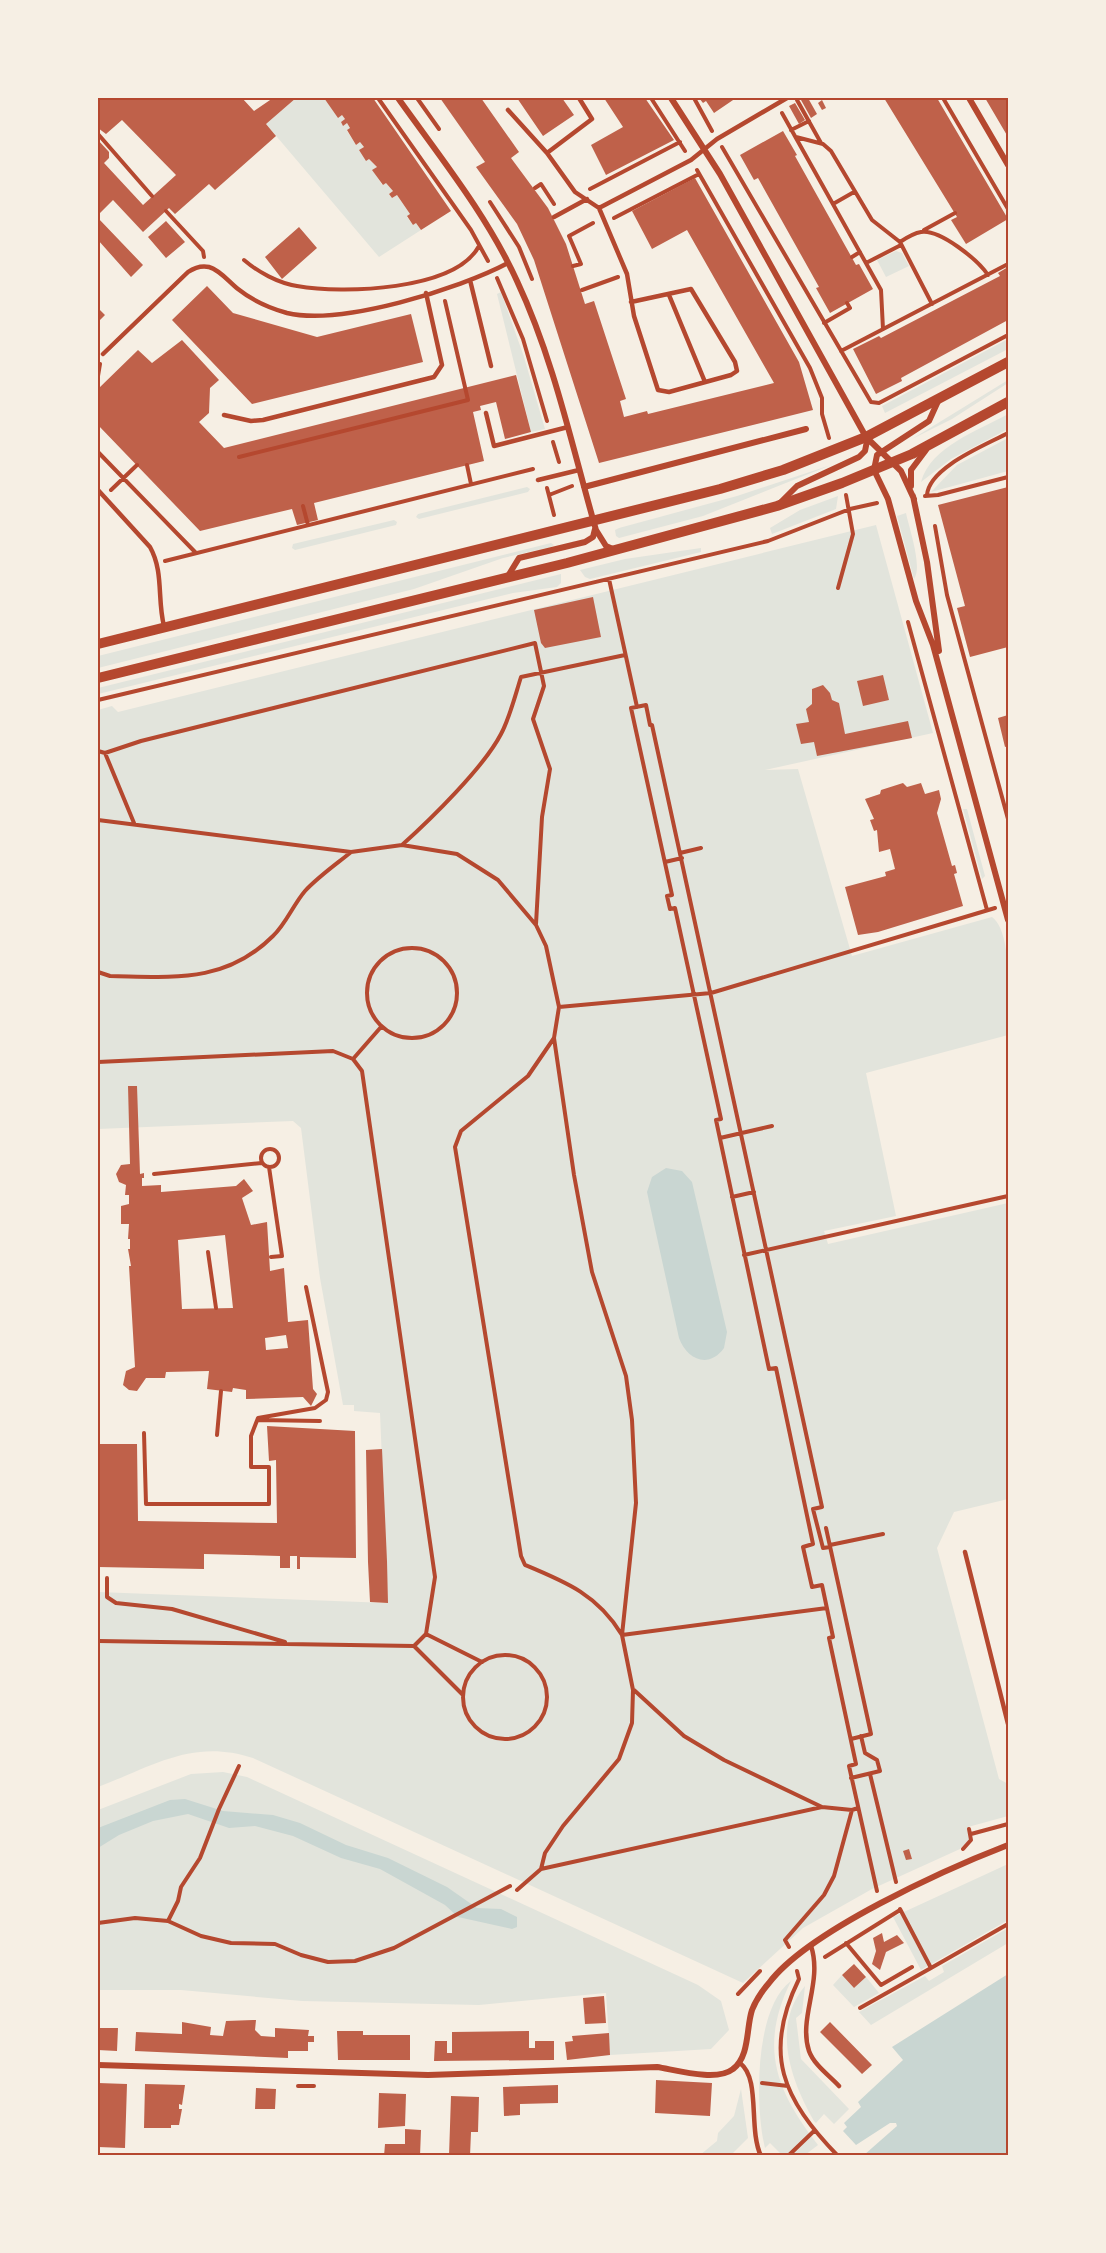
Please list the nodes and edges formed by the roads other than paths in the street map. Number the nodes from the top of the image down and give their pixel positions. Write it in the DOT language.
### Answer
graph roads {
  1 [pos="398,98"];
  2 [pos="579,98"];
  3 [pos="671,98"];
  4 [pos="787,98"];
  5 [pos="969,98"];
  6 [pos="508,110"];
  7 [pos="705,149"];
  8 [pos="547,153"];
  9 [pos="1008,165"];
  10 [pos="586,199"];
  11 [pos="599,208"];
  12 [pos="554,217"];
  13 [pos="508,263"];
  14 [pos="470,280"];
  15 [pos="426,293"];
  16 [pos="669,295"];
  17 [pos="631,302"];
  18 [pos="103,354"];
  19 [pos="1008,362"];
  20 [pos="491,366"];
  21 [pos="705,382"];
  22 [pos="939,399"];
  23 [pos="1008,402"];
  24 [pos="486,413"];
  25 [pos="224,415"];
  26 [pos="568,427"];
  27 [pos="806,429"];
  28 [pos="866,437"];
  29 [pos="936,441"];
  30 [pos="880,452"];
  31 [pos="892,462"];
  32 [pos="579,470"];
  33 [pos="874,470"];
  34 [pos="538,480"];
  35 [pos="584,487"];
  36 [pos="98,490"];
  37 [pos="914,499"];
  38 [pos="777,506"];
  39 [pos="594,522"];
  40 [pos="616,551"];
  41 [pos="507,578"];
  42 [pos="164,628"];
  43 [pos="98,644"];
  44 [pos="98,678"];
  45 [pos="946,693"];
  46 [pos="1008,920"];
  47 [pos="965,1552"];
  48 [pos="1008,1724"];
  49 [pos="1008,1845"];
  50 [pos="811,1946"];
  51 [pos="740,2063"];
  52 [pos="98,2065"];
  53 [pos="839,2086"];
  54 [pos="761,2156"];
  1 -- 13 [label="street"];
  2 -- 8 [label="lane"];
  3 -- 7 [label="street"];
  4 -- 7 [label="lane"];
  5 -- 9 [label="street"];
  6 -- 8 [label="lane"];
  7 -- 11 [label="lane"];
  7 -- 28 [label="street"];
  8 -- 10 [label="lane"];
  10 -- 11 [label="lane"];
  10 -- 12 [label="lane"];
  11 -- 17 [label="lane"];
  13 -- 14 [label="lane"];
  13 -- 26 [label="street"];
  14 -- 15 [label="lane"];
  14 -- 20 [label="lane"];
  15 -- 18 [label="lane"];
  15 -- 25 [label="lane"];
  16 -- 17 [label="lane"];
  16 -- 21 [label="lane"];
  16 -- 21 [label="lane"];
  17 -- 21 [label="lane"];
  19 -- 22 [label="street"];
  22 -- 28 [label="street"];
  22 -- 30 [label="street"];
  23 -- 29 [label="street"];
  24 -- 26 [label="lane"];
  26 -- 32 [label="street"];
  27 -- 35 [label="street"];
  28 -- 30 [label="street"];
  28 -- 38 [label="street"];
  28 -- 39 [label="street"];
  29 -- 31 [label="street"];
  29 -- 37 [label="street"];
  30 -- 31 [label="street"];
  30 -- 33 [label="street"];
  31 -- 33 [label="street"];
  31 -- 37 [label="street"];
  32 -- 34 [label="lane"];
  32 -- 35 [label="street"];
  33 -- 38 [label="street"];
  33 -- 45 [label="street"];
  35 -- 39 [label="street"];
  36 -- 42 [label="lane"];
  37 -- 45 [label="street"];
  38 -- 40 [label="street"];
  39 -- 40 [label="street"];
  39 -- 41 [label="street"];
  39 -- 42 [label="street"];
  40 -- 41 [label="street"];
  41 -- 44 [label="street"];
  42 -- 43 [label="street"];
  45 -- 46 [label="street"];
  47 -- 48 [label="lane"];
  49 -- 50 [label="street"];
  50 -- 51 [label="street"];
  50 -- 53 [label="lane"];
  51 -- 52 [label="street"];
  51 -- 54 [label="lane"];
}
